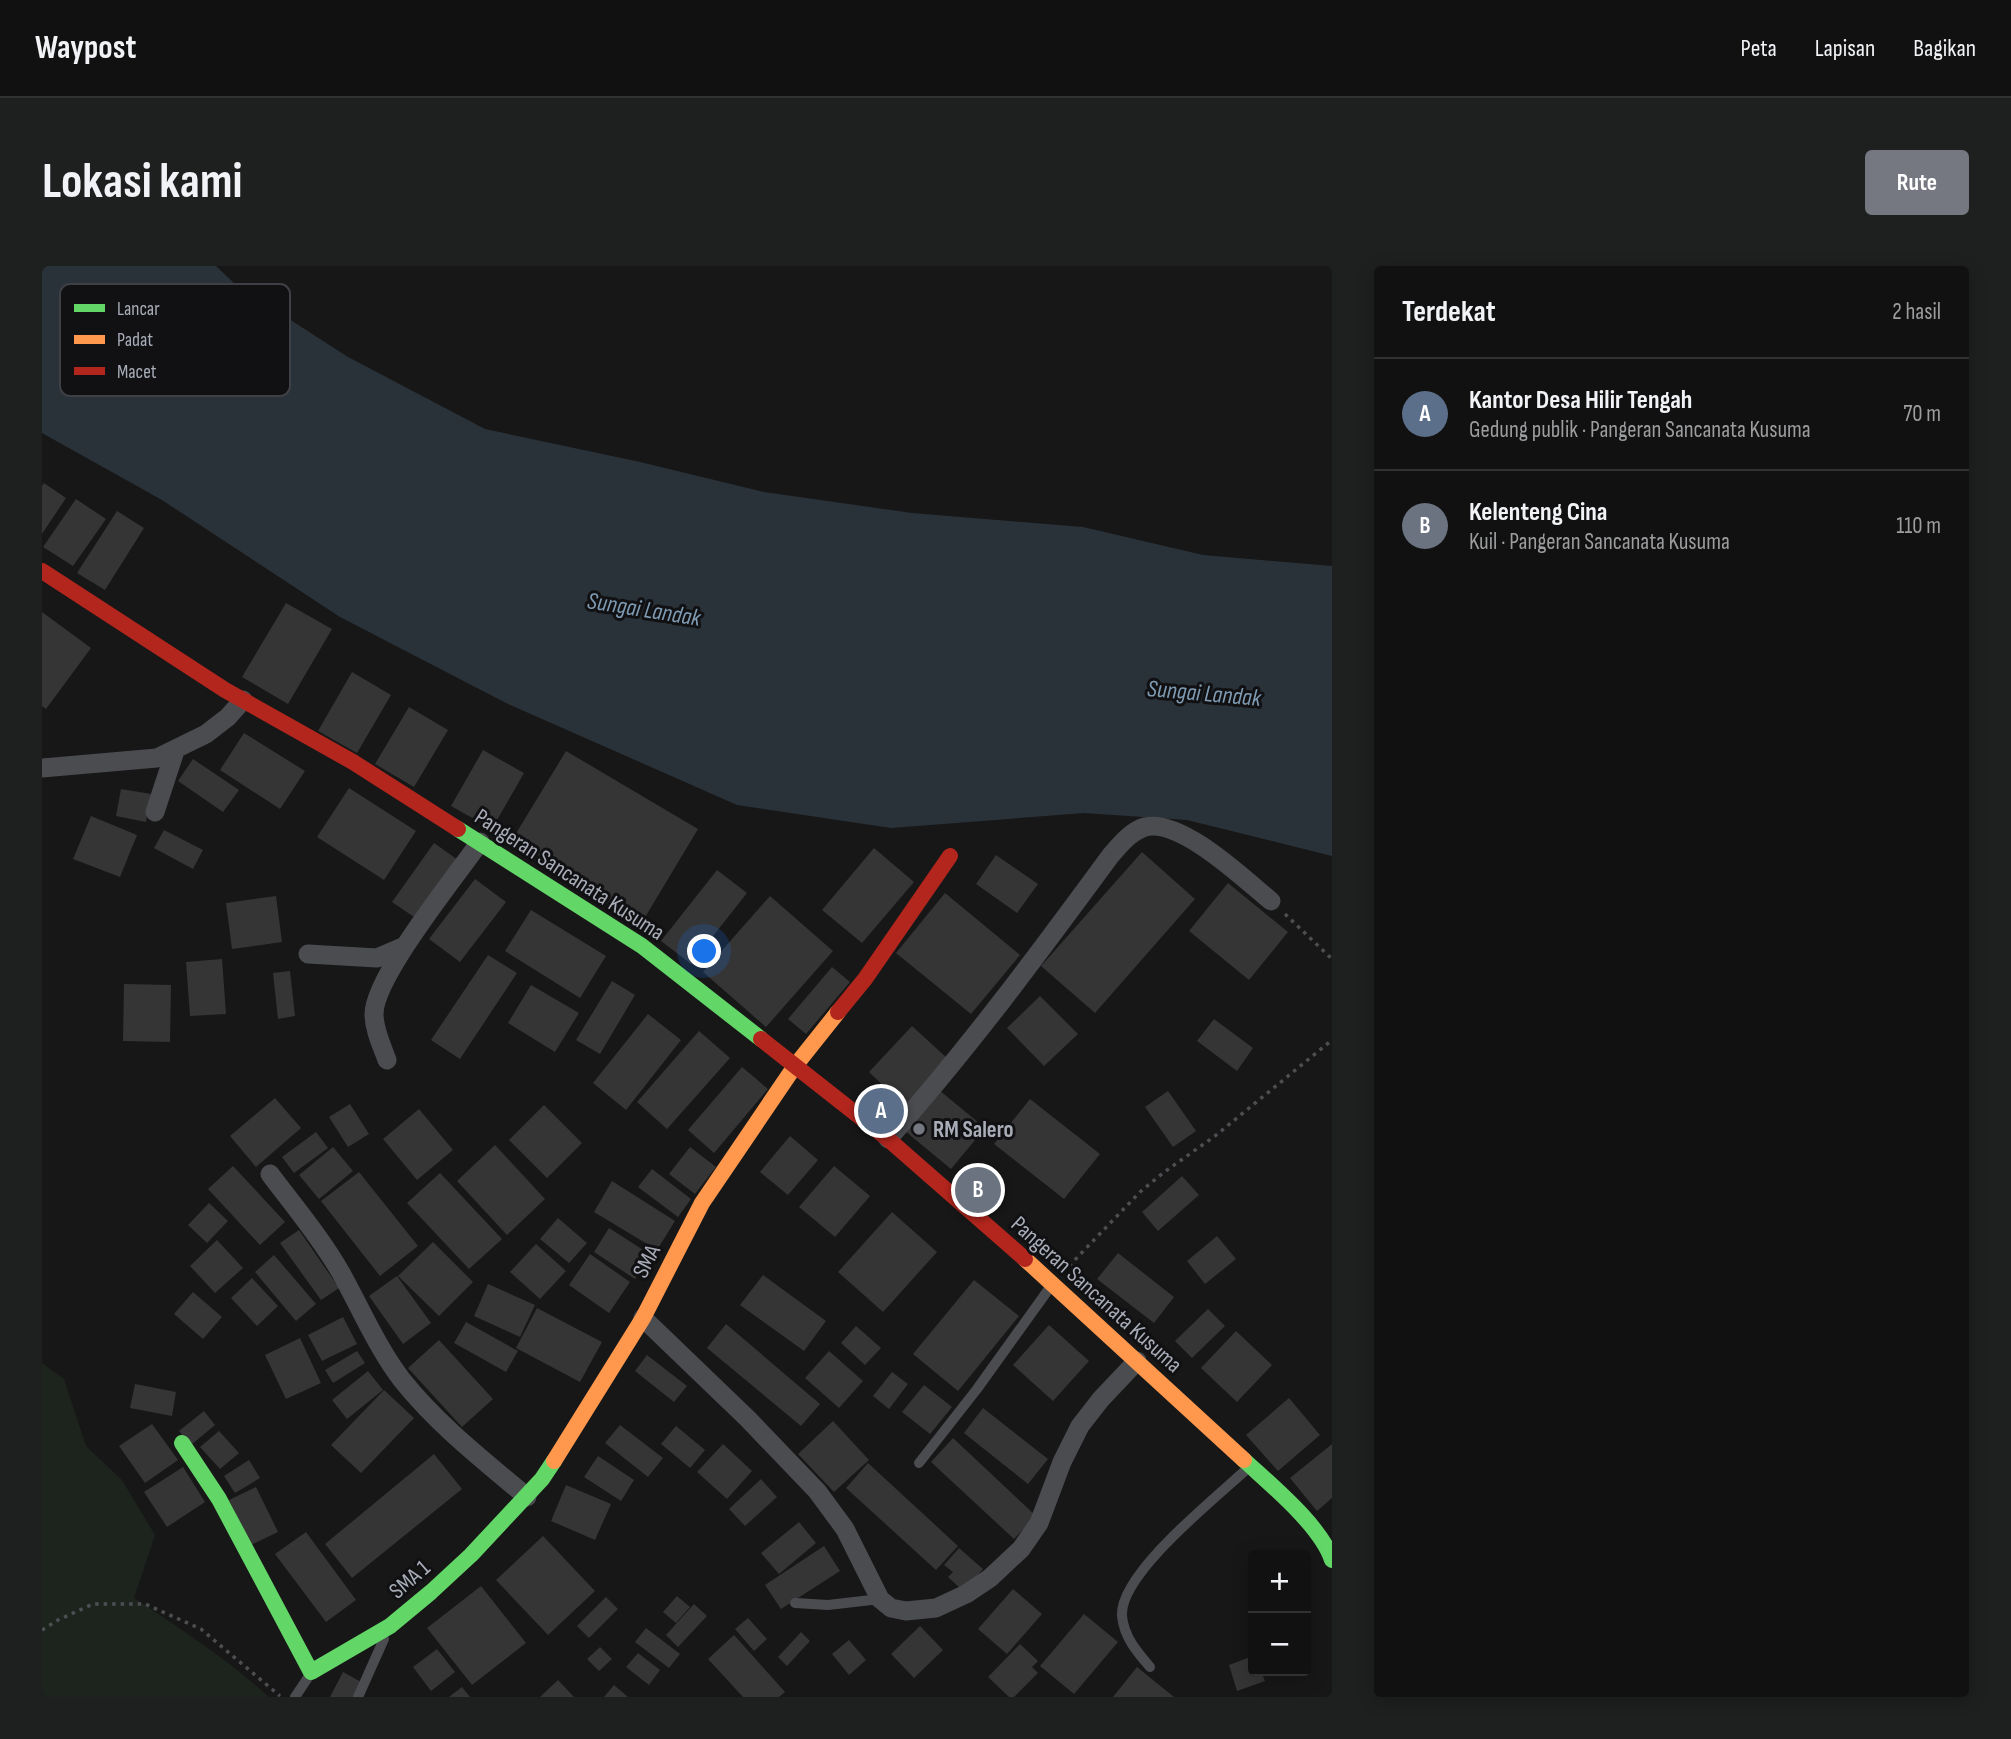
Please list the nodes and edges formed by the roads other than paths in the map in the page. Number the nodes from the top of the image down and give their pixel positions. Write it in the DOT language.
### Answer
graph roads {
  1 [pos="42,571"];
  2 [pos="243,700"];
  3 [pos="175,751"];
  4 [pos="42,768"];
  5 [pos="155,812"];
  6 [pos="480,842"];
  7 [pos="950,856"];
  8 [pos="1271,901"];
  9 [pos="405,946"];
  10 [pos="308,954"];
  11 [pos="387,1060"];
  12 [pos="796,1066"];
  13 [pos="888,1139"];
  14 [pos="270,1174"];
  15 [pos="1053,1283"];
  16 [pos="643,1318"];
  17 [pos="1137,1361"];
  18 [pos="182,1443"];
  19 [pos="919,1463"];
  20 [pos="1251,1465"];
  21 [pos="542,1479"];
  22 [pos="527,1497"];
  23 [pos="1330,1552"];
  24 [pos="880,1599"];
  25 [pos="795,1604"];
  26 [pos="390,1626"];
  27 [pos="1150,1667"];
  28 [pos="311,1672"];
  29 [pos="295,1697"];
  30 [pos="358,1697"];
  1 -- 2 [label="street, Pangeran Sancanata Kusuma"];
  2 -- 3 [label="street"];
  2 -- 6 [label="street, Pangeran Sancanata Kusuma"];
  3 -- 4 [label="street"];
  3 -- 5 [label="street"];
  6 -- 9 [label="street"];
  6 -- 12 [label="street, Pangeran Sancanata Kusuma"];
  7 -- 12 [label="street, SMA"];
  8 -- 13 [label="street"];
  9 -- 10 [label="street"];
  9 -- 11 [label="street"];
  12 -- 13 [label="street, Pangeran Sancanata Kusuma"];
  12 -- 16 [label="street, SMA"];
  13 -- 15 [label="street, Pangeran Sancanata Kusuma"];
  14 -- 22 [label="street"];
  15 -- 17 [label="street, Pangeran Sancanata Kusuma"];
  15 -- 19 [label="lane"];
  16 -- 21 [label="street, SMA"];
  16 -- 24 [label="street"];
  17 -- 20 [label="street, Pangeran Sancanata Kusuma"];
  17 -- 24 [label="street"];
  18 -- 28 [label="street"];
  20 -- 23 [label="street, Pangeran Sancanata Kusuma"];
  20 -- 27 [label="lane"];
  21 -- 22 [label="street, SMA 1"];
  22 -- 26 [label="street, SMA 1"];
  24 -- 25 [label="lane"];
  26 -- 28 [label="street, SMA 1"];
  26 -- 30 [label="lane"];
  28 -- 29 [label="lane, SMA 1"];
}
